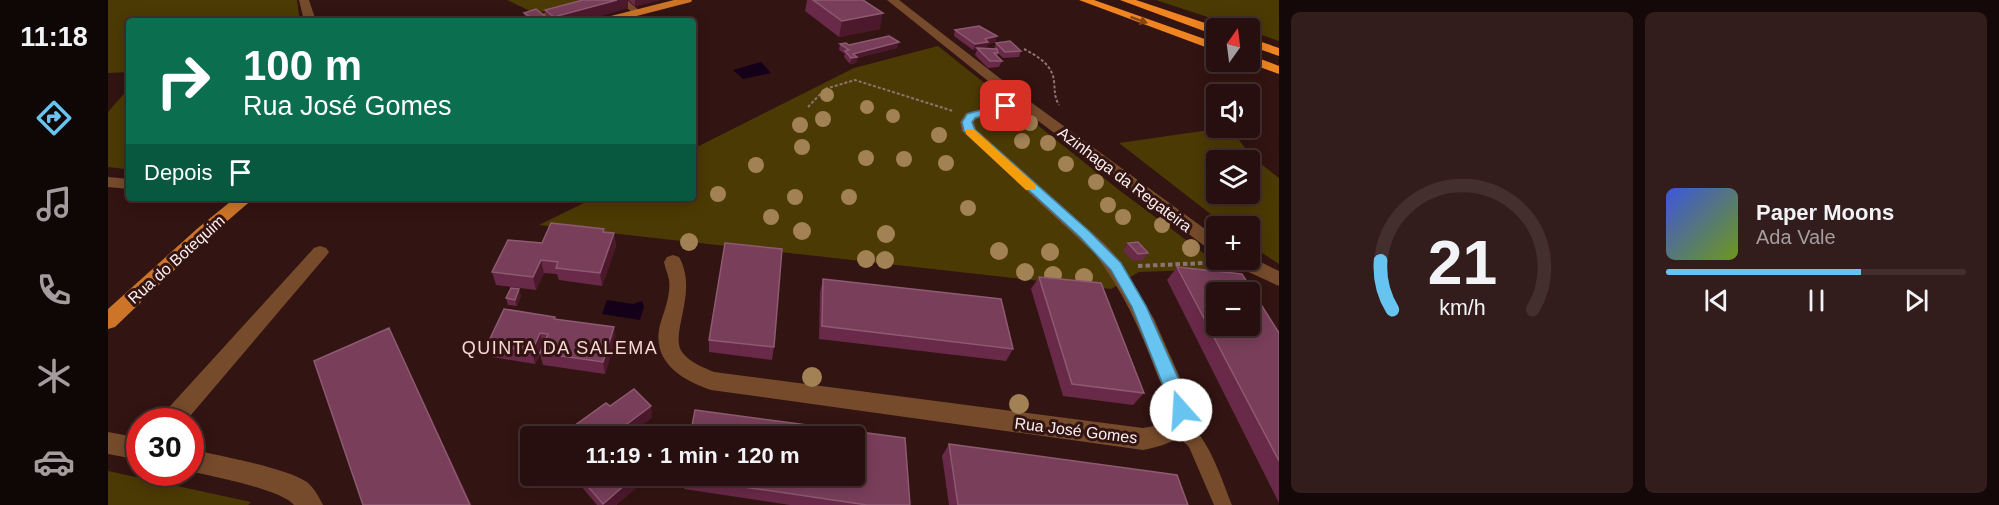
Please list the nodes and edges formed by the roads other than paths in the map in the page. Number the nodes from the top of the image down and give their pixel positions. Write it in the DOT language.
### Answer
graph roads {
  1 [pos="304,0"];
  2 [pos="595,0"];
  3 [pos="622,0"];
  4 [pos="687,0"];
  5 [pos="892,0"];
  6 [pos="1084,0"];
  7 [pos="1125,0"];
  8 [pos="637,12"];
  9 [pos="309,18"];
  10 [pos="532,18"];
  11 [pos="614,18"];
  12 [pos="1206,28"];
  13 [pos="1206,43"];
  14 [pos="1260,45"];
  15 [pos="1279,52"];
  16 [pos="1260,62"];
  17 [pos="1279,69"];
  18 [pos="1023,103"];
  19 [pos="242,201"];
  20 [pos="1206,239"];
  21 [pos="320,252"];
  22 [pos="673,262"];
  23 [pos="1260,270"];
  24 [pos="1279,279"];
  25 [pos="108,321"];
  26 [pos="182,408"];
  27 [pos="1177,424"];
  28 [pos="108,443"];
  29 [pos="126,446"];
  30 [pos="204,464"];
  31 [pos="310,505"];
  32 [pos="1223,505"];
  1 -- 9 [label="street"];
  2 -- 10 [label="lane"];
  3 -- 8 [label="lane"];
  4 -- 8 [label="main road"];
  5 -- 18 [label="street, Azinhaga da Regateira"];
  6 -- 13 [label="highway, one-way"];
  7 -- 12 [label="highway"];
  8 -- 11 [label="main road"];
  14 -- 15 [label="highway"];
  16 -- 17 [label="highway"];
  18 -- 20 [label="street, Azinhaga da Regateira"];
  18 -- 27 [label="street"];
  19 -- 25 [label="main road, Rua do Botequim"];
  21 -- 26 [label="street"];
  22 -- 27 [label="street, Rua José Gomes"];
  23 -- 24 [label="street"];
  27 -- 32 [label="lane"];
  28 -- 29 [label="street"];
  30 -- 31 [label="street"];
}
